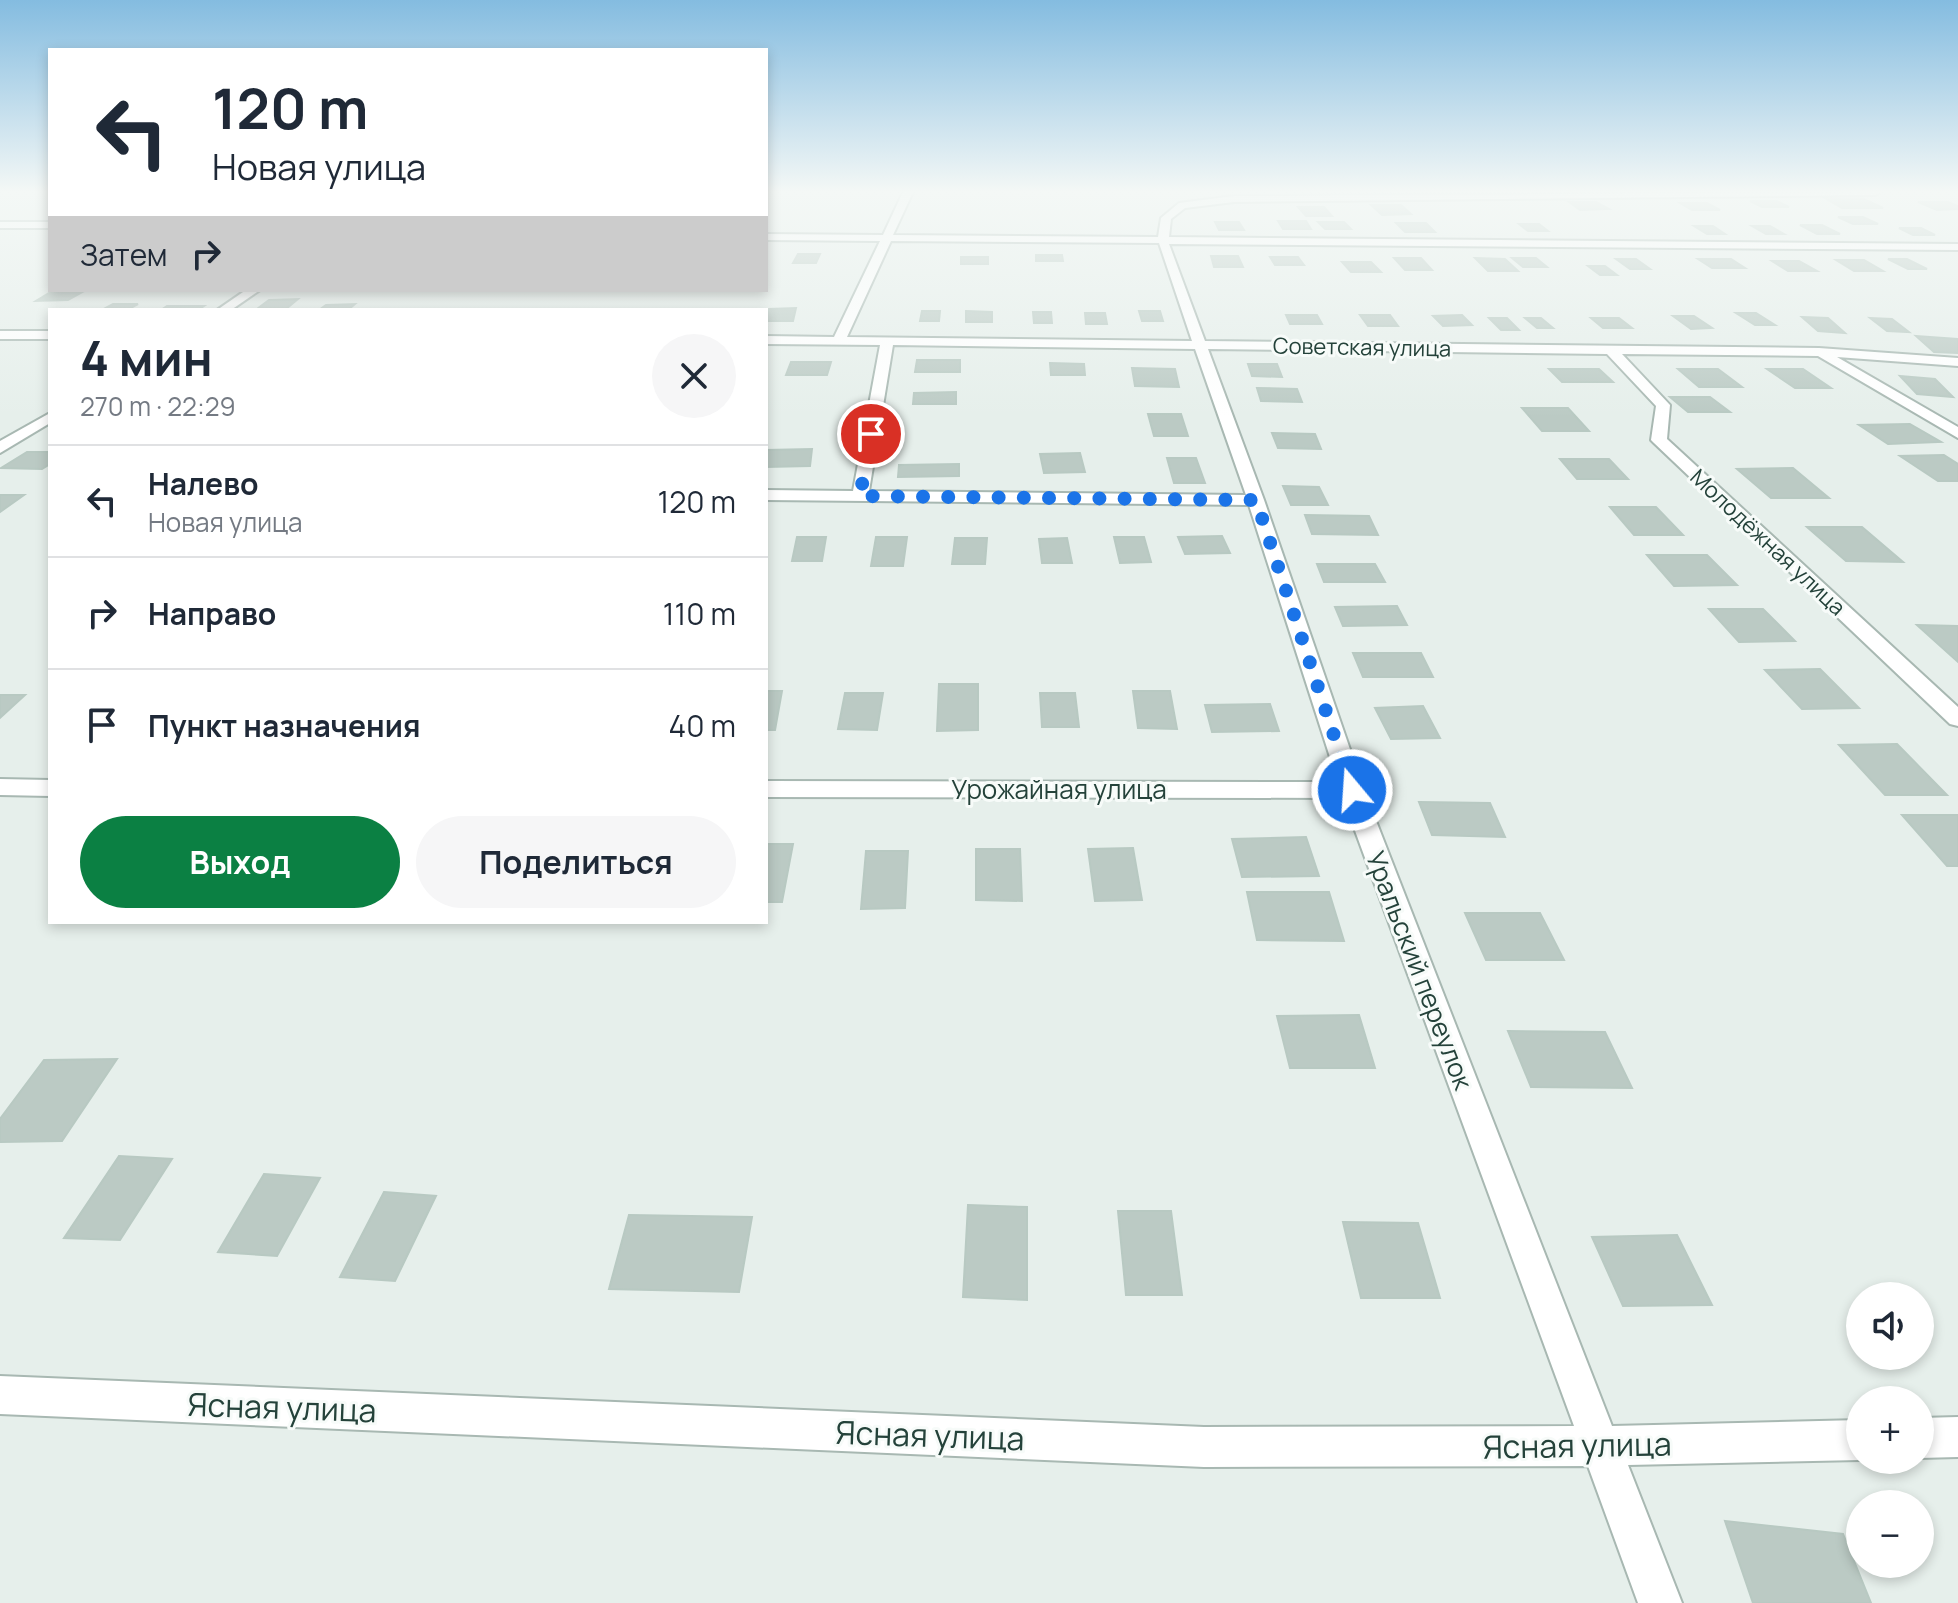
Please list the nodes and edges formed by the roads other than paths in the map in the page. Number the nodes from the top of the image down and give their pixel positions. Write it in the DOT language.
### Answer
graph roads {
  1 [pos="872,267"];
  2 [pos="1172,267"];
  3 [pos="251,292"];
  4 [pos="226,308"];
  5 [pos="0,335"];
  6 [pos="48,335"];
  7 [pos="768,340"];
  8 [pos="839,341"];
  9 [pos="887,342"];
  10 [pos="1200,345"];
  11 [pos="1611,350"];
  12 [pos="1819,352"];
  13 [pos="1958,362"];
  14 [pos="48,418"];
  15 [pos="1958,433"];
  16 [pos="0,448"];
  17 [pos="768,495"];
  18 [pos="860,496"];
  19 [pos="1256,500"];
  20 [pos="1958,719"];
  21 [pos="0,787"];
  22 [pos="48,788"];
  23 [pos="768,789"];
  24 [pos="1352,790"];
  25 [pos="0,1395"];
  26 [pos="1958,1437"];
  27 [pos="1934,1438"];
  28 [pos="1846,1440"];
  29 [pos="1600,1446"];
  30 [pos="1660,1603"];
  1 -- 8 [label="street"];
  2 -- 10 [label="street, Уральский переулок"];
  3 -- 4 [label="street"];
  5 -- 6 [label="street"];
  7 -- 8 [label="street, Советская улица"];
  8 -- 9 [label="street, Советская улица"];
  9 -- 10 [label="street, Советская улица"];
  9 -- 18 [label="street"];
  10 -- 11 [label="street, Советская улица"];
  10 -- 19 [label="street, Уральский переулок"];
  11 -- 12 [label="street, Советская улица"];
  11 -- 20 [label="street, Молодёжная улица"];
  12 -- 13 [label="street, Советская улица"];
  12 -- 15 [label="street"];
  14 -- 16 [label="street"];
  17 -- 18 [label="street"];
  18 -- 19 [label="street"];
  19 -- 24 [label="street, Уральский переулок"];
  21 -- 22 [label="street"];
  23 -- 24 [label="street, Урожайная улица"];
  24 -- 29 [label="street, Уральский переулок"];
  25 -- 29 [label="street, Ясная улица"];
  26 -- 27 [label="street"];
  28 -- 29 [label="street, Ясная улица"];
  29 -- 30 [label="street, Уральский переулок"];
}
